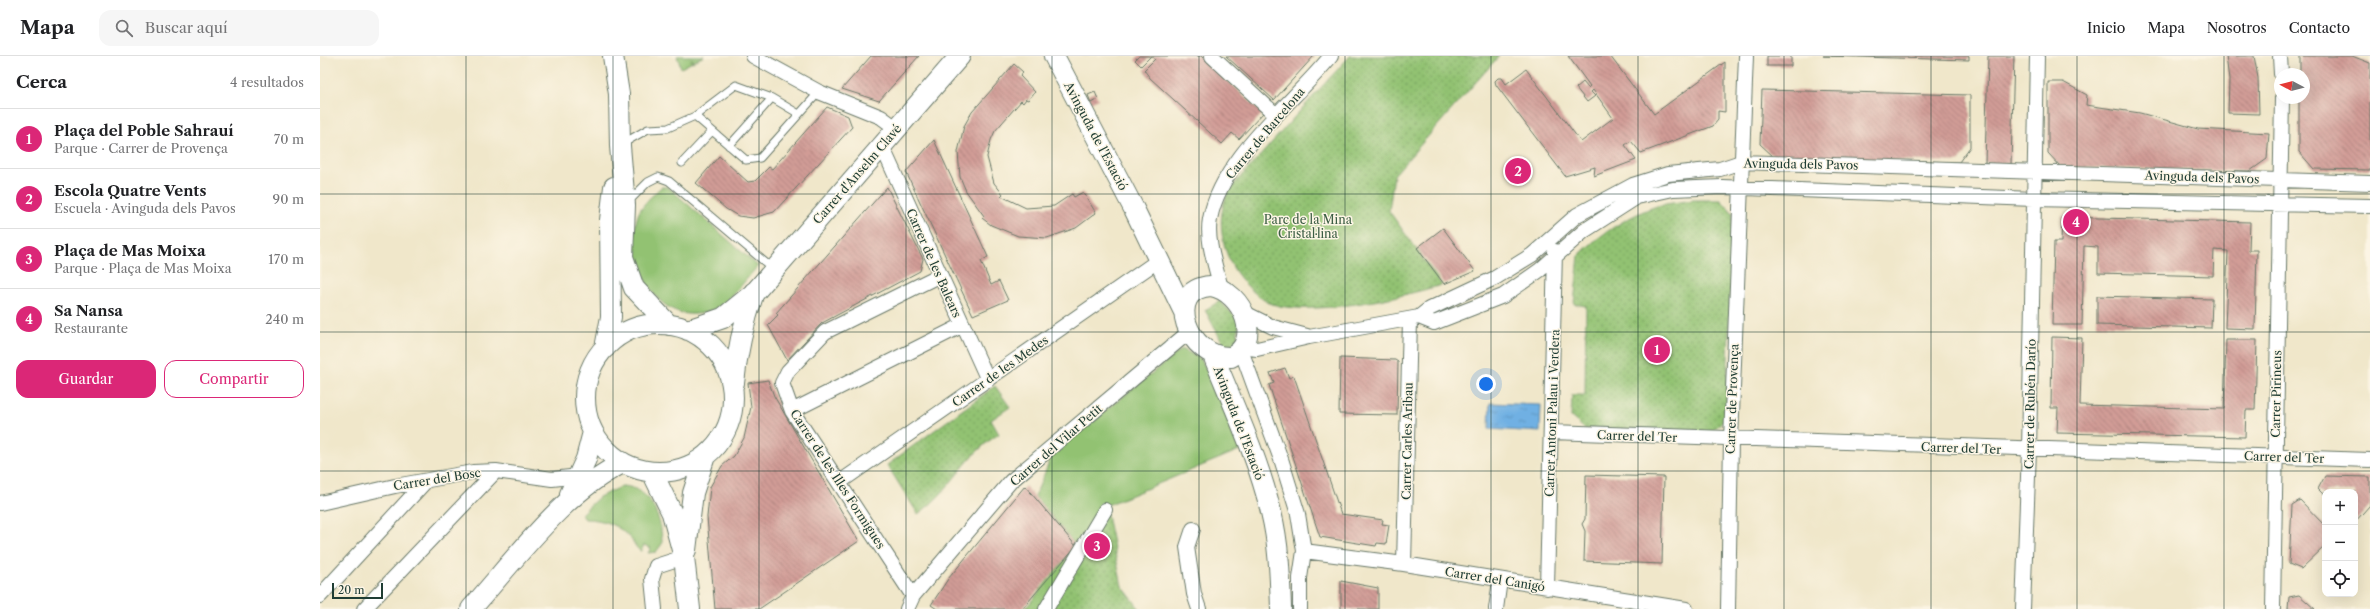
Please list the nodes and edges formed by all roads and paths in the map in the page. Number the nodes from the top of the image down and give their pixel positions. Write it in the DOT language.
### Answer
graph roads {
  1 [pos="613,56"];
  2 [pos="753,56"];
  3 [pos="960,56"];
  4 [pos="1054,56"];
  5 [pos="1212,56"];
  6 [pos="1746,56"];
  7 [pos="2037,56"];
  8 [pos="2280,56"];
  9 [pos="1329,57"];
  10 [pos="2281,68"];
  11 [pos="819,92"];
  12 [pos="772,98"];
  13 [pos="2282,104"];
  14 [pos="799,114"];
  15 [pos="1276,115"];
  16 [pos="695,116"];
  17 [pos="896,128"];
  18 [pos="712,132"];
  19 [pos="620,146"];
  20 [pos="729,146"];
  21 [pos="882,146"];
  22 [pos="682,162"];
  23 [pos="1741,162"];
  24 [pos="2033,171"];
  25 [pos="2281,180"];
  26 [pos="2370,183"];
  27 [pos="1740,188"];
  28 [pos="2034,199"];
  29 [pos="625,205"];
  30 [pos="2279,205"];
  31 [pos="2370,206"];
  32 [pos="1552,239"];
  33 [pos="1556,256"];
  34 [pos="1159,260"];
  35 [pos="774,270"];
  36 [pos="940,275"];
  37 [pos="1170,280"];
  38 [pos="1201,287"];
  39 [pos="1221,288"];
  40 [pos="755,292"];
  41 [pos="1184,312"];
  42 [pos="1243,312"];
  43 [pos="1415,318"];
  44 [pos="669,325"];
  45 [pos="963,325"];
  46 [pos="688,330"];
  47 [pos="1189,332"];
  48 [pos="1309,337"];
  49 [pos="605,348"];
  50 [pos="1241,348"];
  51 [pos="1213,355"];
  52 [pos="988,380"];
  53 [pos="732,395"];
  54 [pos="792,411"];
  55 [pos="593,432"];
  56 [pos="1551,432"];
  57 [pos="1730,440"];
  58 [pos="2029,450"];
  59 [pos="705,456"];
  60 [pos="2275,457"];
  61 [pos="2370,460"];
  62 [pos="623,463"];
  63 [pos="496,471"];
  64 [pos="652,472"];
  65 [pos="580,476"];
  66 [pos="425,482"];
  67 [pos="840,482"];
  68 [pos="320,503"];
  69 [pos="564,505"];
  70 [pos="1105,510"];
  71 [pos="1193,529"];
  72 [pos="1304,550"];
  73 [pos="684,557"];
  74 [pos="1404,564"];
  75 [pos="1300,578"];
  76 [pos="1500,580"];
  77 [pos="1547,588"];
  78 [pos="320,596"];
  79 [pos="913,596"];
  80 [pos="364,609"];
  81 [pos="471,609"];
  82 [pos="655,609"];
  83 [pos="690,609"];
  84 [pos="907,609"];
  85 [pos="1046,609"];
  86 [pos="1199,609"];
  87 [pos="1281,609"];
  88 [pos="1286,609"];
  89 [pos="1300,609"];
  90 [pos="1496,609"];
  91 [pos="1686,609"];
  92 [pos="1728,609"];
  93 [pos="2023,609"];
  94 [pos="2273,609"];
  1 -- 19 [label="main road"];
  2 -- 11 [label="street"];
  3 -- 17 [label="main road, Carrer d'Anselm Clavé"];
  4 -- 34 [label="main road, Avinguda de l'Estació"];
  5 -- 15 [label="street"];
  6 -- 23 [label="street, Carrer de Provença"];
  7 -- 24 [label="street"];
  8 -- 10 [label="street"];
  9 -- 15 [label="street, Carrer de Barcelona"];
  11 -- 14 [label="lane"];
  11 -- 17 [label="street"];
  12 -- 14 [label="lane"];
  12 -- 16 [label="lane"];
  12 -- 20 [label="lane"];
  13 -- 25 [label="street, Carrer Pirineus"];
  14 -- 20 [label="lane"];
  15 -- 39 [label="street, Carrer de Barcelona"];
  16 -- 18 [label="lane"];
  16 -- 19 [label="lane"];
  17 -- 21 [label="main road, Carrer d'Anselm Clavé"];
  18 -- 20 [label="lane"];
  18 -- 22 [label="lane"];
  19 -- 29 [label="main road"];
  19 -- 49 [label="main road"];
  21 -- 35 [label="main road, Carrer d'Anselm Clavé"];
  21 -- 36 [label="street, Carrer de les Balears"];
  23 -- 24 [label="street, Avinguda dels Pavos"];
  23 -- 27 [label="street, Carrer de Provença"];
  23 -- 32 [label="street, Avinguda dels Pavos"];
  24 -- 25 [label="street, Avinguda dels Pavos"];
  24 -- 28 [label="street"];
  25 -- 26 [label="street, Avinguda dels Pavos"];
  25 -- 30 [label="street, Carrer Pirineus"];
  27 -- 28 [label="street, Avinguda dels Pavos"];
  27 -- 33 [label="street, Avinguda dels Pavos"];
  27 -- 57 [label="street, Carrer de Provença"];
  28 -- 30 [label="street, Avinguda dels Pavos"];
  28 -- 58 [label="street, Carrer de Rubén Darío"];
  29 -- 35 [label="lane"];
  29 -- 44 [label="main road"];
  30 -- 31 [label="street, Avinguda dels Pavos"];
  30 -- 60 [label="street, Carrer Pirineus"];
  32 -- 33 [label="street, Carrer Antoni Palau i Verdera"];
  32 -- 43 [label="street, Avinguda dels Pavos"];
  33 -- 43 [label="street, Avinguda dels Pavos"];
  33 -- 56 [label="street, Carrer Antoni Palau i Verdera"];
  34 -- 37 [label="main road, Avinguda de l'Estació"];
  34 -- 52 [label="street, Carrer de les Medes"];
  35 -- 40 [label="main road, Carrer d'Anselm Clavé"];
  36 -- 45 [label="street, Carrer de les Balears"];
  36 -- 54 [label="street, Carrer de les Illes Formigues"];
  37 -- 38 [label="main road"];
  37 -- 41 [label="main road, Avinguda de l'Estació"];
  38 -- 39 [label="main road"];
  38 -- 41 [label="main road"];
  39 -- 42 [label="main road"];
  40 -- 46 [label="main road, Carrer d'Anselm Clavé"];
  40 -- 53 [label="main road, Carrer d'Anselm Clavé"];
  41 -- 47 [label="main road"];
  42 -- 48 [label="street, Avinguda dels Pavos"];
  42 -- 50 [label="main road"];
  43 -- 48 [label="street, Avinguda dels Pavos"];
  43 -- 74 [label="street, Carrer Carles Aribau"];
  44 -- 46 [label="main road"];
  44 -- 49 [label="main road"];
  45 -- 52 [label="street, Carrer de les Balears"];
  45 -- 54 [label="street"];
  46 -- 53 [label="main road"];
  47 -- 51 [label="main road"];
  47 -- 79 [label="street, Carrer del Vilar Petit"];
  48 -- 50 [label="street, Avinguda dels Pavos"];
  49 -- 55 [label="main road"];
  50 -- 51 [label="main road"];
  50 -- 72 [label="street"];
  51 -- 87 [label="main road, Avinguda de l'Estació"];
  52 -- 67 [label="street, Carrer de les Medes"];
  53 -- 59 [label="main road"];
  54 -- 67 [label="street, Carrer de les Illes Formigues"];
  55 -- 62 [label="main road"];
  55 -- 65 [label="main road"];
  56 -- 57 [label="street, Carrer del Ter"];
  56 -- 77 [label="street, Carrer Antoni Palau i Verdera"];
  57 -- 58 [label="street, Carrer del Ter"];
  57 -- 92 [label="street, Carrer de Provença"];
  58 -- 60 [label="street, Carrer del Ter"];
  58 -- 93 [label="street, Carrer de Rubén Darío"];
  59 -- 64 [label="main road"];
  59 -- 73 [label="main road"];
  60 -- 61 [label="street, Carrer del Ter"];
  60 -- 94 [label="street, Carrer Pirineus"];
  62 -- 64 [label="main road"];
  62 -- 69 [label="main road"];
  63 -- 65 [label="street, Carrer del Bosc"];
  63 -- 66 [label="street, Carrer del Bosc"];
  63 -- 80 [label="street"];
  64 -- 73 [label="main road"];
  65 -- 69 [label="main road"];
  66 -- 68 [label="street, Carrer del Bosc"];
  66 -- 78 [label="street"];
  67 -- 79 [label="street, Carrer de les Illes Formigues"];
  69 -- 81 [label="main road"];
  70 -- 85 [label="street"];
  71 -- 86 [label="street"];
  72 -- 74 [label="street, Carrer del Canigó"];
  72 -- 75 [label="street"];
  73 -- 82 [label="street"];
  73 -- 83 [label="main road"];
  74 -- 76 [label="street, Carrer del Canigó"];
  75 -- 88 [label="street"];
  75 -- 89 [label="street"];
  76 -- 77 [label="street, Carrer del Canigó"];
  76 -- 90 [label="street"];
  77 -- 91 [label="street, Carrer del Canigó"];
  79 -- 84 [label="street, Carrer del Vilar Petit"];
}
